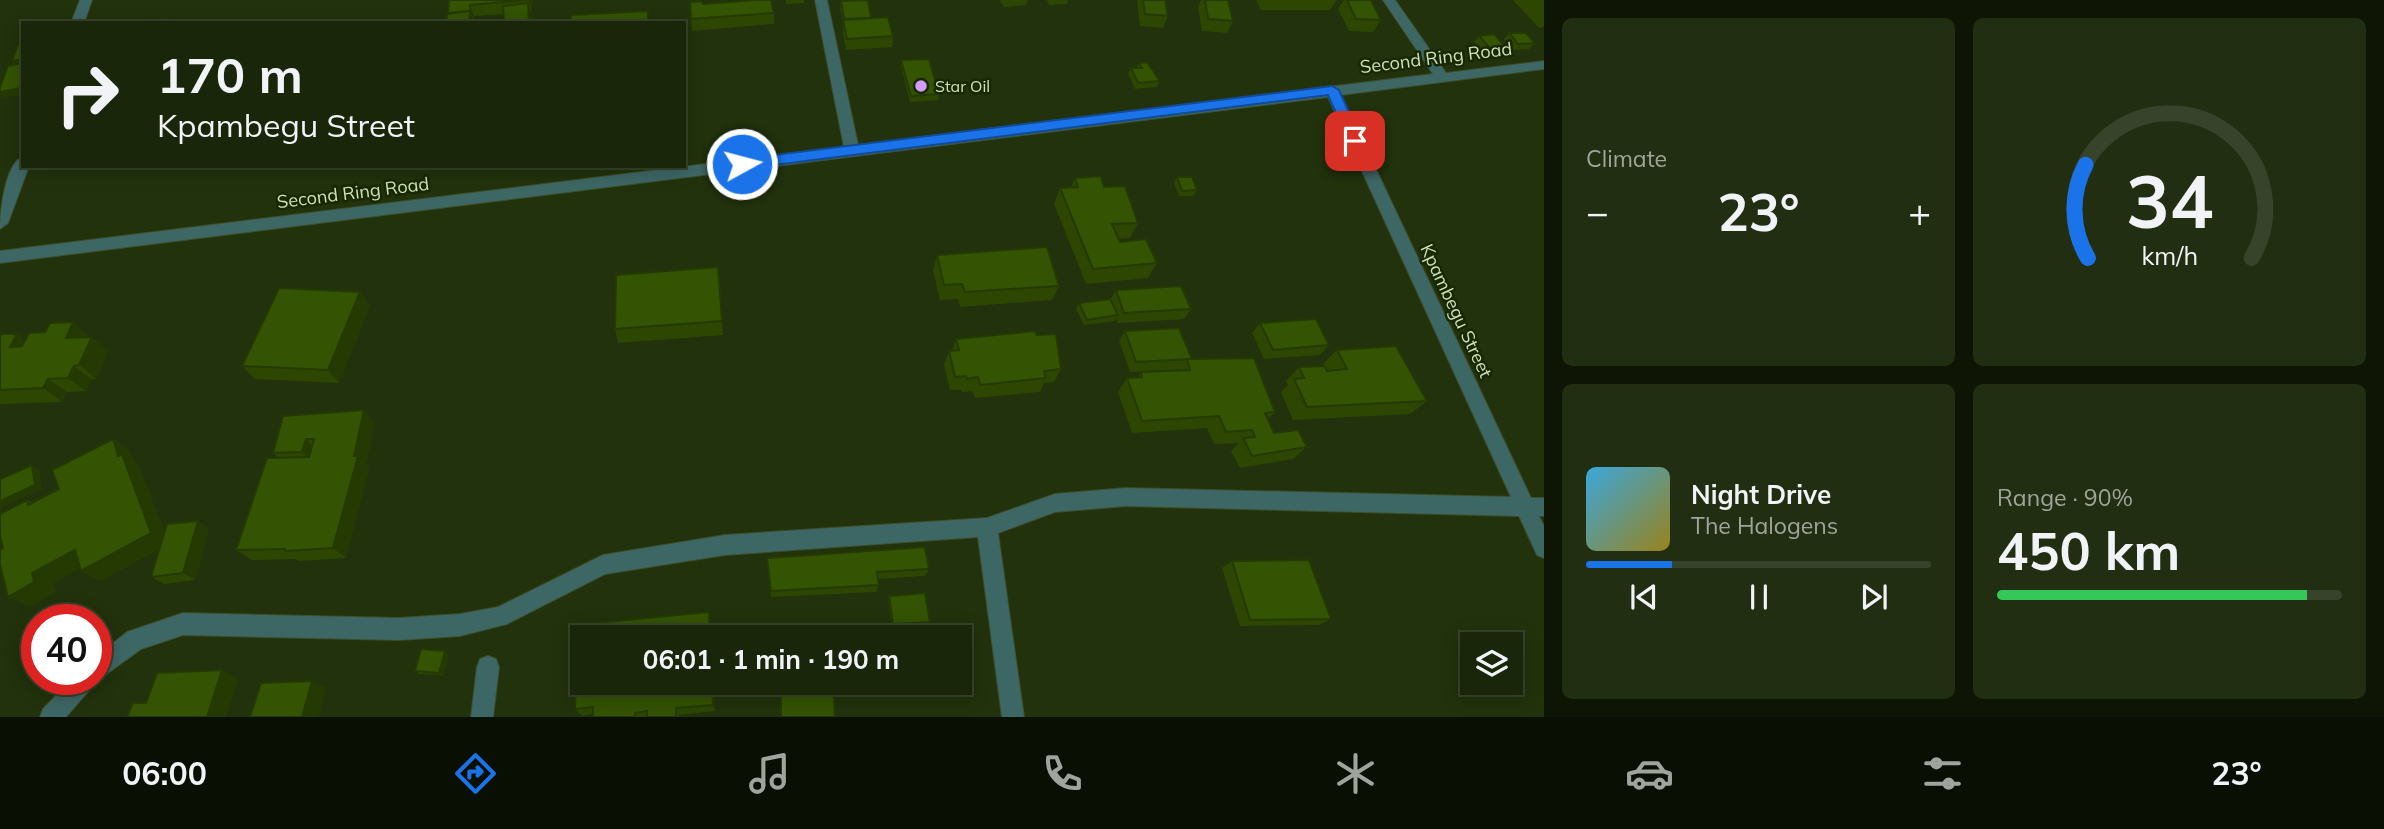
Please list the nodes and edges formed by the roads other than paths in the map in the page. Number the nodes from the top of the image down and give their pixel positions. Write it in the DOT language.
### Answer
graph roads {
  1 [pos="86,0"];
  2 [pos="821,0"];
  3 [pos="1389,0"];
  4 [pos="78,21"];
  5 [pos="1544,65"];
  6 [pos="1441,76"];
  7 [pos="1332,90"];
  8 [pos="852,150"];
  9 [pos="21,167"];
  10 [pos="0,223"];
  11 [pos="0,257"];
  12 [pos="1522,506"];
  13 [pos="1544,507"];
  14 [pos="987,527"];
  15 [pos="1544,548"];
  16 [pos="112,658"];
  17 [pos="488,667"];
  18 [pos="72,695"];
  19 [pos="51,717"];
  20 [pos="482,717"];
  21 [pos="1013,717"];
  1 -- 4 [label="street"];
  2 -- 8 [label="street"];
  3 -- 6 [label="street"];
  5 -- 6 [label="street, Second Ring Road"];
  6 -- 7 [label="street, Second Ring Road"];
  7 -- 8 [label="street, Second Ring Road"];
  7 -- 12 [label="street, Kpambegu Street"];
  8 -- 11 [label="street, Second Ring Road"];
  9 -- 10 [label="street"];
  12 -- 13 [label="street"];
  12 -- 14 [label="street"];
  12 -- 15 [label="street, Kpambegu Street"];
  14 -- 16 [label="street"];
  14 -- 21 [label="street"];
  17 -- 20 [label="street"];
  18 -- 19 [label="street"];
}
